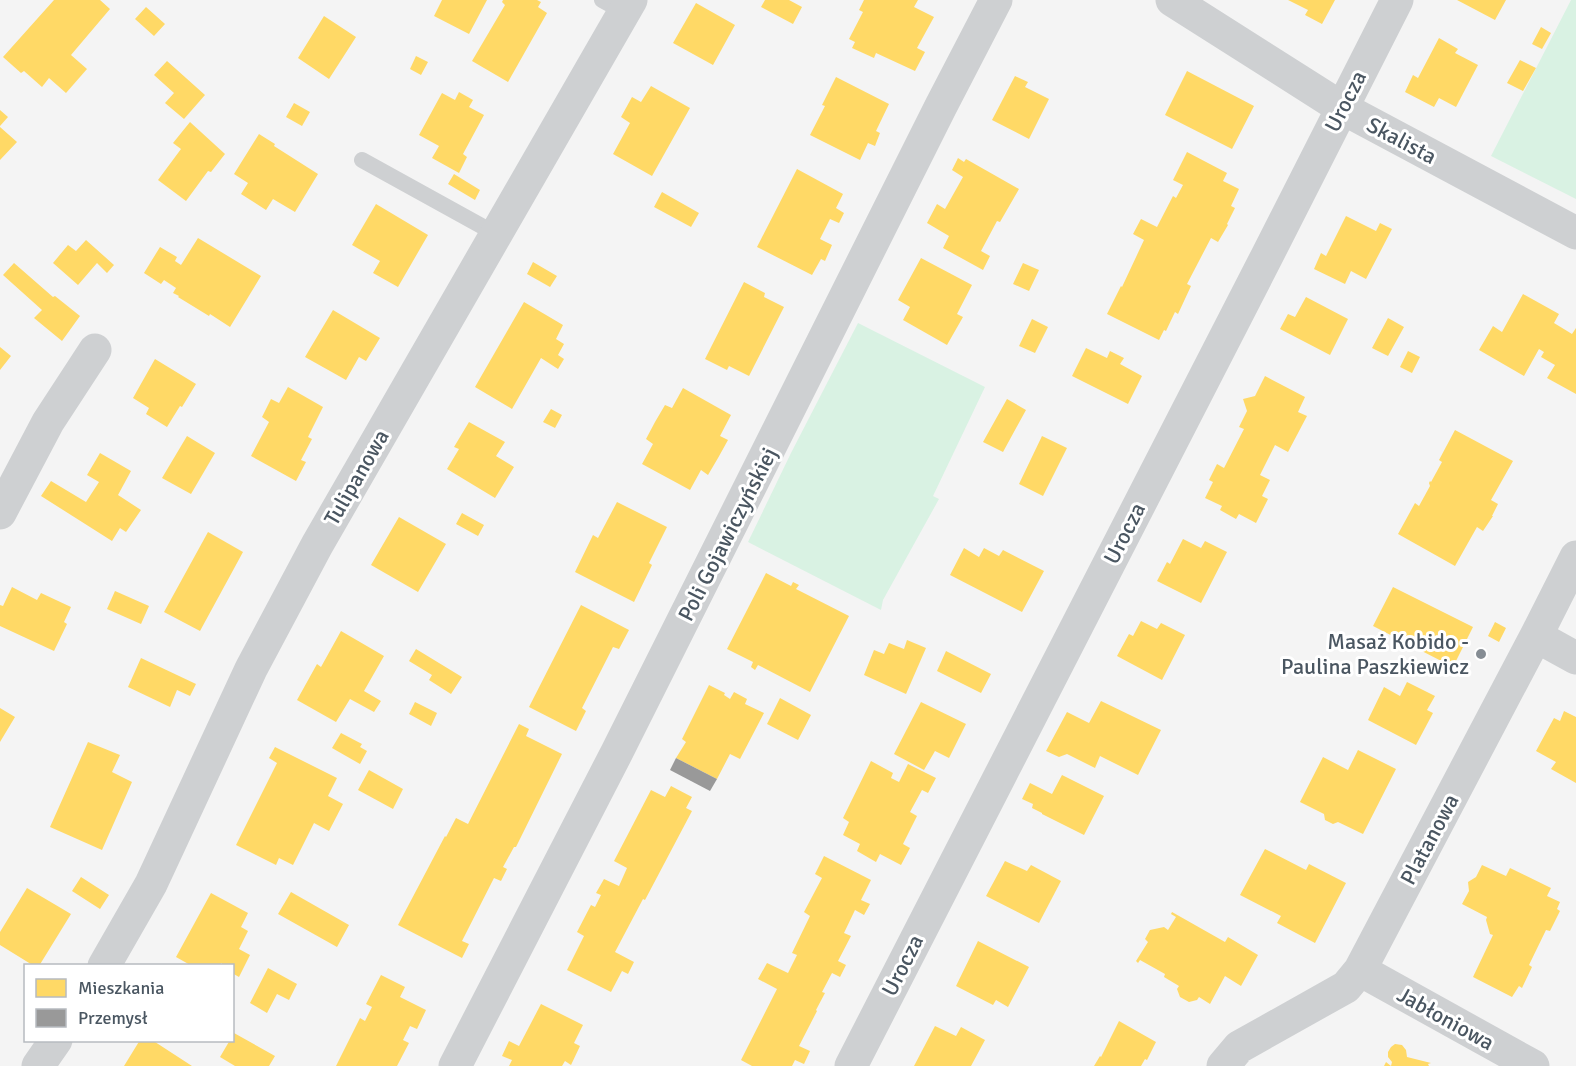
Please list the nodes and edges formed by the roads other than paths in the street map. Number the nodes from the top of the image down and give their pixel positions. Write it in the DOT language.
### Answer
graph roads {
  1 [pos="996,0"];
  2 [pos="1172,0"];
  3 [pos="1397,0"];
  4 [pos="619,4"];
  5 [pos="1342,108"];
  6 [pos="362,160"];
  7 [pos="1576,233"];
  8 [pos="496,234"];
  9 [pos="95,350"];
  10 [pos="0,513"];
  11 [pos="1576,557"];
  12 [pos="1536,636"];
  13 [pos="1576,658"];
  14 [pos="105,964"];
  15 [pos="1360,970"];
  16 [pos="55,1042"];
  17 [pos="38,1066"];
  18 [pos="454,1066"];
  19 [pos="851,1066"];
  20 [pos="1222,1066"];
  21 [pos="1533,1066"];
  1 -- 18 [label="street, Poli Gojawiczyńskiej"];
  2 -- 5 [label="street, Skalista"];
  3 -- 5 [label="street, Urocza"];
  4 -- 8 [label="street, Tulipanowa"];
  5 -- 7 [label="street, Skalista"];
  5 -- 19 [label="street, Urocza"];
  6 -- 8 [label="lane"];
  8 -- 14 [label="street, Tulipanowa"];
  9 -- 10 [label="street"];
  11 -- 12 [label="street, Platanowa"];
  12 -- 13 [label="street"];
  12 -- 15 [label="street, Platanowa"];
  15 -- 20 [label="street, Platanowa"];
  15 -- 21 [label="street, Jabłoniowa"];
  16 -- 17 [label="street"];
}
